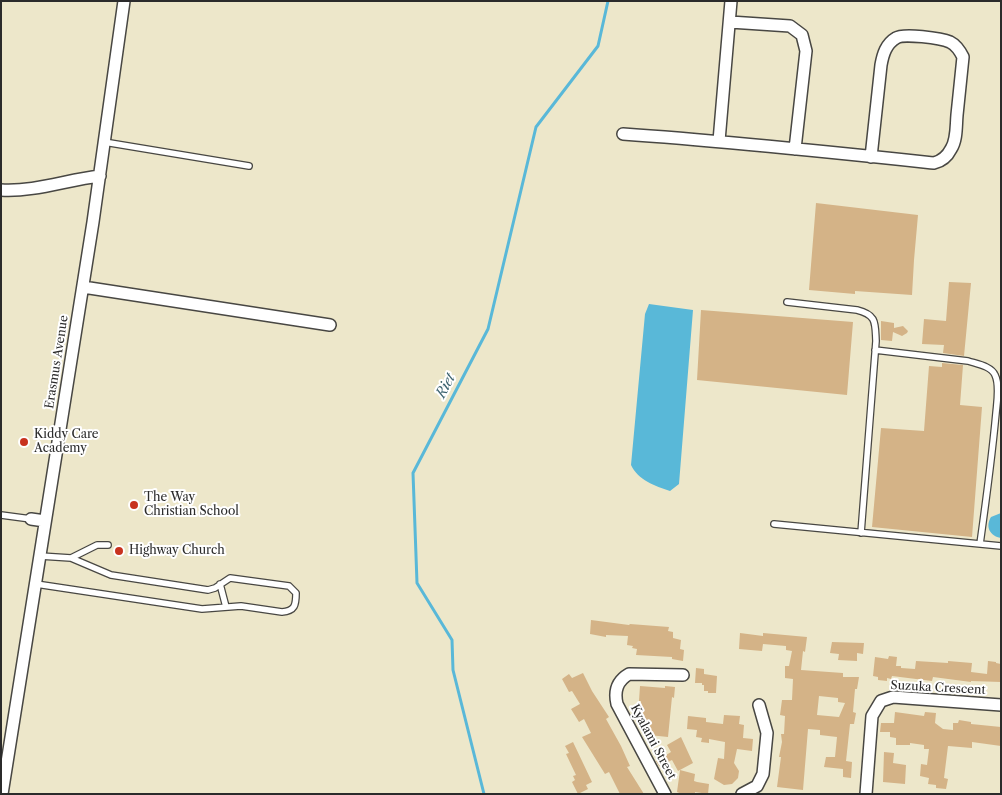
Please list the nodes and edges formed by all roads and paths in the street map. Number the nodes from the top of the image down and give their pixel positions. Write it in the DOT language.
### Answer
graph roads {
  1 [pos="124,1"];
  2 [pos="732,1"];
  3 [pos="730,22"];
  4 [pos="623,134"];
  5 [pos="719,141"];
  6 [pos="104,142"];
  7 [pos="795,149"];
  8 [pos="871,156"];
  9 [pos="249,166"];
  10 [pos="100,176"];
  11 [pos="1,190"];
  12 [pos="83,287"];
  13 [pos="787,302"];
  14 [pos="330,325"];
  15 [pos="875,350"];
  16 [pos="1,515"];
  17 [pos="31,519"];
  18 [pos="45,521"];
  19 [pos="774,524"];
  20 [pos="861,533"];
  21 [pos="980,544"];
  22 [pos="108,545"];
  23 [pos="1001,546"];
  24 [pos="40,556"];
  25 [pos="70,558"];
  26 [pos="36,584"];
  27 [pos="220,584"];
  28 [pos="226,607"];
  29 [pos="683,676"];
  30 [pos="759,705"];
  31 [pos="1001,705"];
  32 [pos="4,791"];
  33 [pos="665,794"];
  34 [pos="742,794"];
  35 [pos="866,794"];
  1 -- 6 [label="street, Erasmus Avenue"];
  2 -- 3 [label="street"];
  3 -- 5 [label="street"];
  3 -- 7 [label="street"];
  4 -- 5 [label="street"];
  5 -- 7 [label="street"];
  6 -- 9 [label="lane"];
  6 -- 10 [label="street, Erasmus Avenue"];
  7 -- 8 [label="street"];
  8 -- 8 [label="street"];
  10 -- 11 [label="street"];
  10 -- 12 [label="street, Erasmus Avenue"];
  12 -- 14 [label="street"];
  12 -- 18 [label="street, Erasmus Avenue"];
  13 -- 15 [label="lane"];
  15 -- 20 [label="lane"];
  15 -- 21 [label="lane"];
  16 -- 17 [label="lane"];
  17 -- 18 [label="street"];
  18 -- 24 [label="street, Erasmus Avenue"];
  19 -- 20 [label="lane"];
  20 -- 21 [label="lane"];
  21 -- 23 [label="lane"];
  22 -- 25 [label="lane"];
  24 -- 25 [label="lane"];
  24 -- 26 [label="street, Erasmus Avenue"];
  25 -- 27 [label="lane"];
  26 -- 28 [label="lane"];
  26 -- 32 [label="street, Erasmus Avenue"];
  27 -- 28 [label="lane"];
  27 -- 28 [label="lane"];
  29 -- 33 [label="street, Kyalami Street"];
  30 -- 34 [label="street"];
  31 -- 35 [label="street, Suzuka Crescent"];
}
